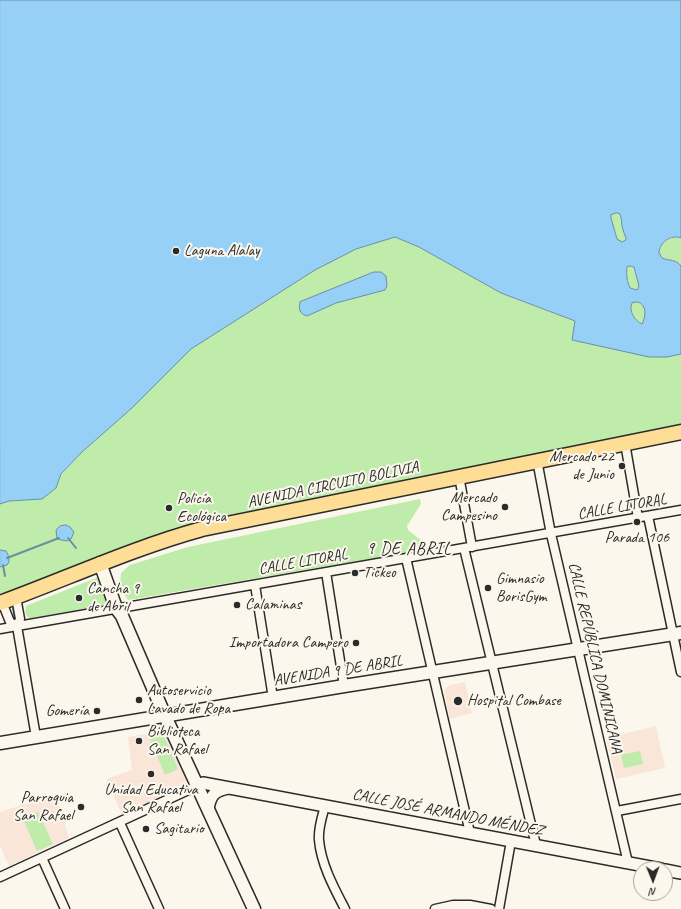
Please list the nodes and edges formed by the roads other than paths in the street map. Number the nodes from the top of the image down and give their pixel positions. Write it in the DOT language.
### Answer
graph roads {
  1 [pos="681,432"];
  2 [pos="681,438"];
  3 [pos="626,446"];
  4 [pos="538,464"];
  5 [pos="459,480"];
  6 [pos="681,510"];
  7 [pos="648,516"];
  8 [pos="638,518"];
  9 [pos="551,534"];
  10 [pos="468,548"];
  11 [pos="406,558"];
  12 [pos="105,565"];
  13 [pos="326,572"];
  14 [pos="255,585"];
  15 [pos="7,603"];
  16 [pos="120,610"];
  17 [pos="17,626"];
  18 [pos="0,629"];
  19 [pos="677,634"];
  20 [pos="579,649"];
  21 [pos="492,663"];
  22 [pos="433,672"];
  23 [pos="681,672"];
  24 [pos="344,686"];
  25 [pos="273,698"];
  26 [pos="165,716"];
  27 [pos="36,737"];
  28 [pos="0,743"];
  29 [pos="197,786"];
  30 [pos="229,788"];
  31 [pos="681,799"];
  32 [pos="324,806"];
  33 [pos="208,808"];
  34 [pos="617,811"];
  35 [pos="120,823"];
  36 [pos="470,833"];
  37 [pos="511,841"];
  38 [pos="536,846"];
  39 [pos="42,858"];
  40 [pos="628,863"];
  41 [pos="633,864"];
  42 [pos="0,877"];
  43 [pos="65,909"];
  44 [pos="159,909"];
  45 [pos="254,909"];
  46 [pos="345,909"];
  47 [pos="435,909"];
  48 [pos="491,909"];
  49 [pos="499,909"];
  1 -- 3 [label="highway, AVENIDA CIRCUITO BOLIVIA"];
  2 -- 3 [label="highway, AVENIDA CIRCUITO BOLIVIA"];
  3 -- 4 [label="highway, AVENIDA CIRCUITO BOLIVIA"];
  3 -- 8 [label="street"];
  4 -- 5 [label="highway, AVENIDA CIRCUITO BOLIVIA"];
  4 -- 9 [label="street, CALLE REPÚBLICA DOMINICANA"];
  5 -- 10 [label="street"];
  5 -- 12 [label="highway, AVENIDA CIRCUITO BOLIVIA"];
  6 -- 7 [label="street, CALLE LITORAL"];
  7 -- 8 [label="street, CALLE LITORAL"];
  7 -- 19 [label="street"];
  8 -- 9 [label="street, CALLE LITORAL"];
  9 -- 10 [label="street, CALLE LITORAL"];
  9 -- 20 [label="street, CALLE REPÚBLICA DOMINICANA"];
  10 -- 11 [label="street, CALLE LITORAL"];
  10 -- 21 [label="street"];
  11 -- 13 [label="street, CALLE LITORAL"];
  11 -- 22 [label="street"];
  12 -- 15 [label="highway, AVENIDA CIRCUITO BOLIVIA"];
  12 -- 16 [label="main road"];
  13 -- 14 [label="street, CALLE LITORAL"];
  13 -- 24 [label="street"];
  14 -- 16 [label="street, CALLE LITORAL"];
  14 -- 25 [label="street"];
  15 -- 17 [label="street"];
  15 -- 17 [label="street"];
  16 -- 17 [label="street, CALLE LITORAL"];
  16 -- 26 [label="main road"];
  17 -- 18 [label="street, CALLE LITORAL"];
  17 -- 27 [label="street"];
  19 -- 20 [label="main road, AVENIDA 9 DE ABRIL"];
  19 -- 23 [label="street"];
  20 -- 21 [label="main road, AVENIDA 9 DE ABRIL"];
  20 -- 34 [label="street, CALLE REPÚBLICA DOMINICANA"];
  21 -- 22 [label="main road, AVENIDA 9 DE ABRIL"];
  21 -- 38 [label="street"];
  22 -- 24 [label="main road, AVENIDA 9 DE ABRIL"];
  22 -- 36 [label="street"];
  24 -- 25 [label="main road, AVENIDA 9 DE ABRIL"];
  25 -- 26 [label="main road, AVENIDA 9 DE ABRIL"];
  26 -- 27 [label="main road, AVENIDA 9 DE ABRIL"];
  26 -- 29 [label="main road"];
  27 -- 28 [label="main road, AVENIDA 9 DE ABRIL"];
  29 -- 30 [label="street, CALLE JOSÉ ARMANDO MÉNDEZ"];
  29 -- 33 [label="main road"];
  29 -- 35 [label="street"];
  30 -- 32 [label="street, CALLE JOSÉ ARMANDO MÉNDEZ"];
  30 -- 33 [label="street"];
  31 -- 34 [label="street"];
  32 -- 36 [label="street, CALLE JOSÉ ARMANDO MÉNDEZ"];
  32 -- 46 [label="street"];
  33 -- 45 [label="main road"];
  34 -- 40 [label="street, CALLE REPÚBLICA DOMINICANA"];
  35 -- 39 [label="street"];
  35 -- 44 [label="street"];
  36 -- 37 [label="street, CALLE JOSÉ ARMANDO MÉNDEZ"];
  37 -- 38 [label="street, CALLE JOSÉ ARMANDO MÉNDEZ"];
  37 -- 49 [label="street"];
  38 -- 40 [label="street, CALLE JOSÉ ARMANDO MÉNDEZ"];
  39 -- 42 [label="street"];
  39 -- 43 [label="street"];
  40 -- 41 [label="street, CALLE JOSÉ ARMANDO MÉNDEZ"];
  47 -- 48 [label="street"];
}
